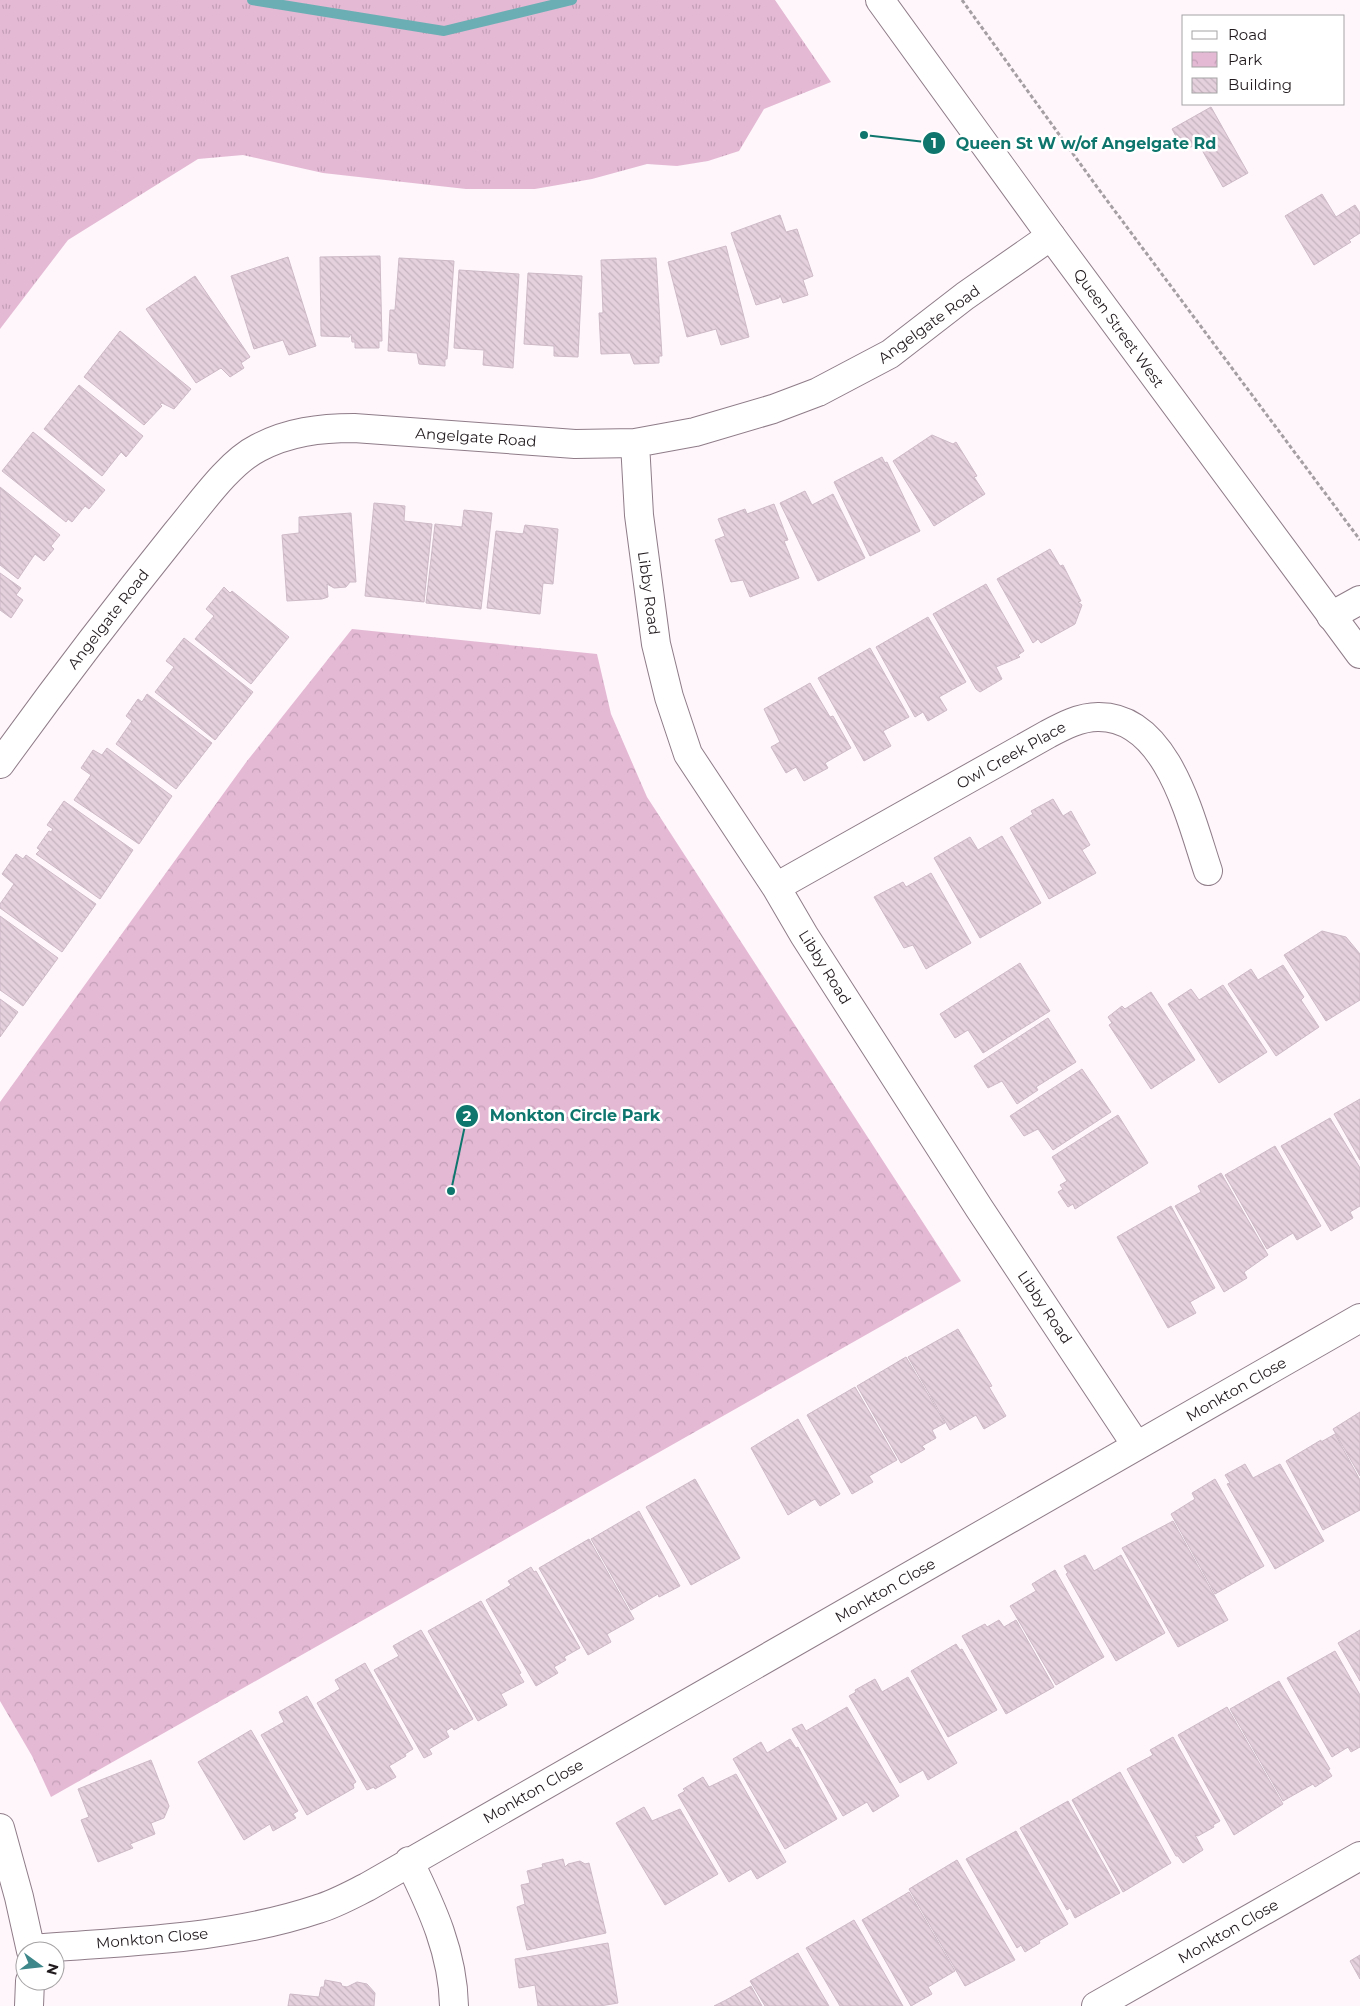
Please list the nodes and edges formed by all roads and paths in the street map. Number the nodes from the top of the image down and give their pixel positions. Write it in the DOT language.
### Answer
graph roads {
  1 [pos="880,0"];
  2 [pos="962,0"];
  3 [pos="1051,236"];
  4 [pos="635,443"];
  5 [pos="1360,540"];
  6 [pos="1360,600"];
  7 [pos="1331,616"];
  8 [pos="1360,654"];
  9 [pos="0,764"];
  10 [pos="1208,871"];
  11 [pos="776,887"];
  12 [pos="1360,1318"];
  13 [pos="1136,1445"];
  14 [pos="0,1828"];
  15 [pos="1360,1856"];
  16 [pos="409,1861"];
  17 [pos="29,1941"];
  18 [pos="65,1947"];
  19 [pos="30,1991"];
  20 [pos="29,2006"];
  21 [pos="454,2006"];
  22 [pos="1096,2006"];
  1 -- 3 [label="street, Queen Street West"];
  2 -- 5 [label="path"];
  3 -- 4 [label="street, Angelgate Road"];
  3 -- 7 [label="street, Queen Street West"];
  4 -- 9 [label="street, Angelgate Road"];
  4 -- 11 [label="street, Libby Road"];
  6 -- 7 [label="street"];
  7 -- 8 [label="street, Queen Street West"];
  10 -- 11 [label="street, Owl Creek Place"];
  11 -- 13 [label="street, Libby Road"];
  12 -- 13 [label="street, Monkton Close"];
  13 -- 16 [label="street, Monkton Close"];
  14 -- 17 [label="street"];
  15 -- 22 [label="street, Monkton Close"];
  16 -- 18 [label="street, Monkton Close"];
  16 -- 21 [label="street"];
  19 -- 20 [label="street"];
}
